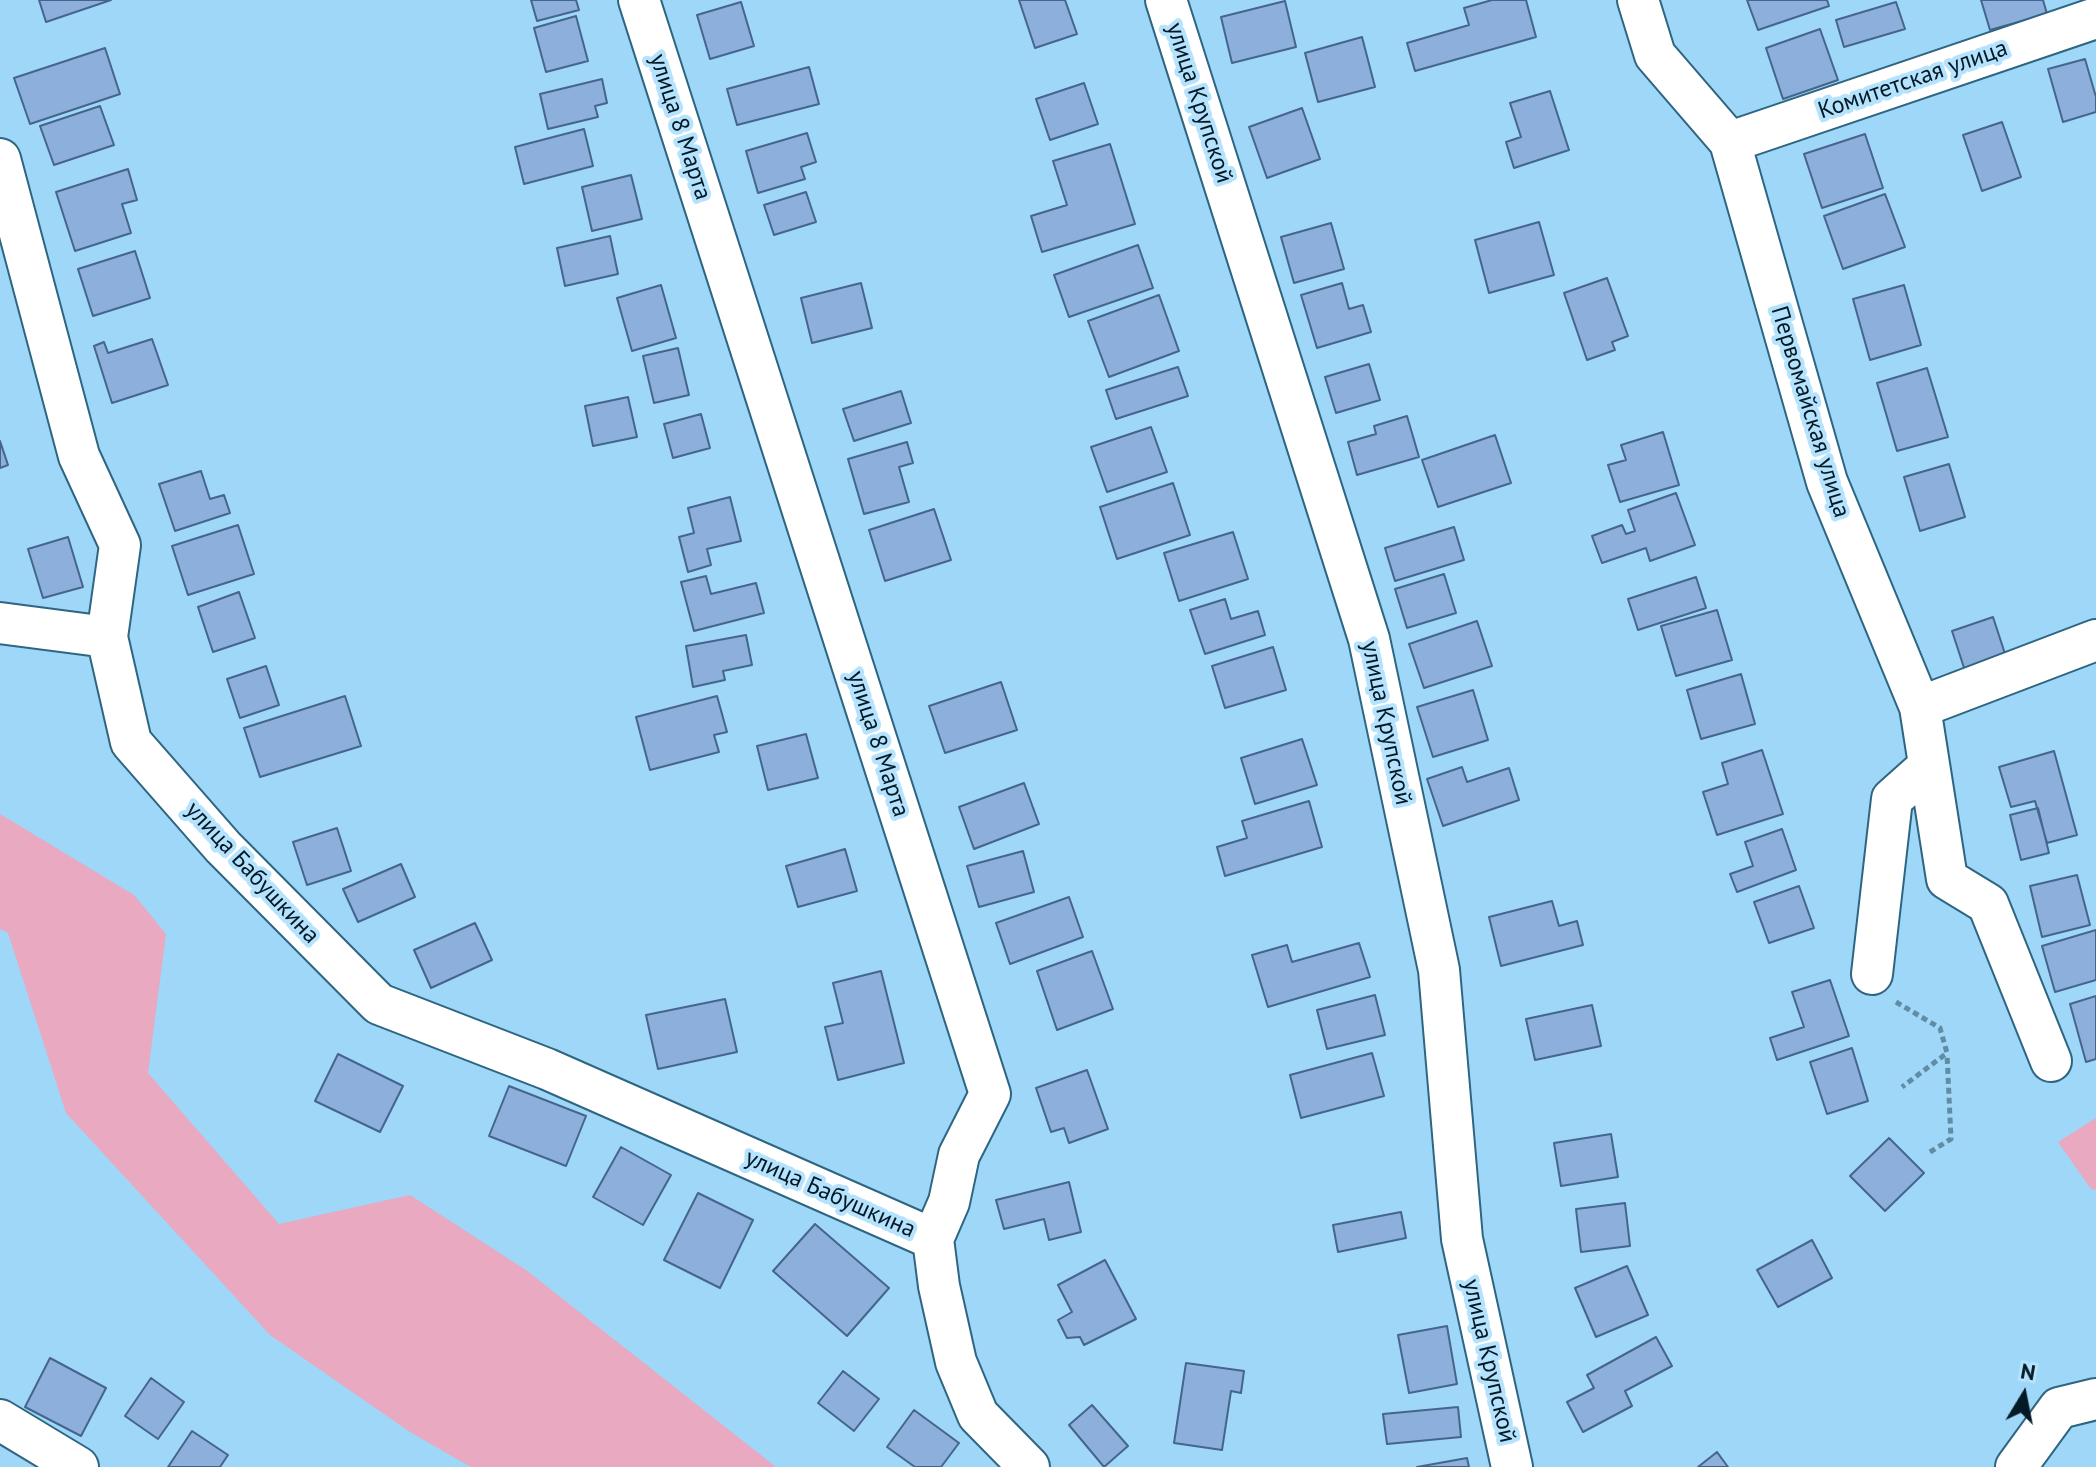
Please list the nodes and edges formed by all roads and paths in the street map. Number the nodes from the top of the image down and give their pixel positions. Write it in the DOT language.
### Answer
graph roads {
  1 [pos="639,0"];
  2 [pos="1166,0"];
  3 [pos="1638,0"];
  4 [pos="2096,18"];
  5 [pos="1730,142"];
  6 [pos="0,159"];
  7 [pos="0,623"];
  8 [pos="107,637"];
  9 [pos="2096,640"];
  10 [pos="1920,707"];
  11 [pos="1929,766"];
  12 [pos="1872,974"];
  13 [pos="1947,1053"];
  14 [pos="2051,1061"];
  15 [pos="1902,1087"];
  16 [pos="1930,1152"];
  17 [pos="933,1239"];
  18 [pos="2096,1399"];
  19 [pos="0,1420"];
  20 [pos="78,1467"];
  21 [pos="1029,1467"];
  22 [pos="1512,1467"];
  23 [pos="2016,1467"];
  1 -- 17 [label="street, улица 8 Марта"];
  2 -- 22 [label="street, улица Крупской"];
  3 -- 5 [label="street, Первомайская улица"];
  4 -- 5 [label="street, Комитетская улица"];
  5 -- 10 [label="street, Первомайская улица"];
  6 -- 8 [label="street, улица Бабушкина"];
  7 -- 8 [label="street"];
  8 -- 17 [label="street, улица Бабушкина"];
  9 -- 10 [label="street"];
  10 -- 11 [label="street, Первомайская улица"];
  11 -- 12 [label="street"];
  11 -- 14 [label="street, Первомайская улица"];
  12 -- 13 [label="path"];
  13 -- 15 [label="path"];
  13 -- 16 [label="path"];
  17 -- 21 [label="street"];
  18 -- 23 [label="street"];
  19 -- 20 [label="street"];
}
